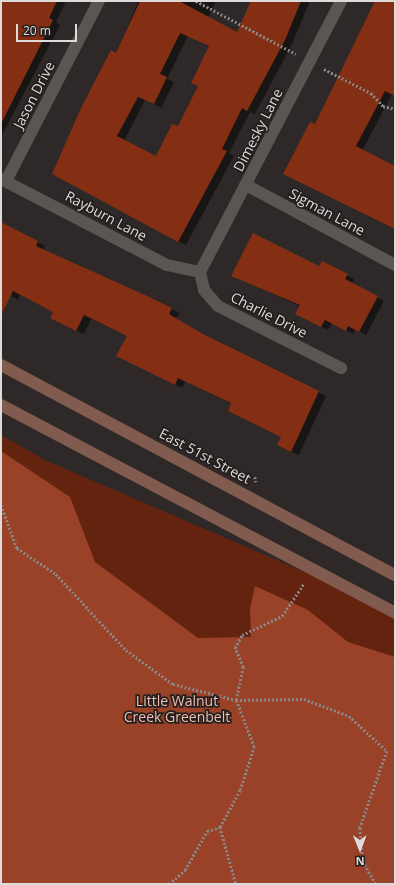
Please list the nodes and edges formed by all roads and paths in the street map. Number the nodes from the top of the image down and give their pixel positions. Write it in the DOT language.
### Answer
graph roads {
  1 [pos="99,1"];
  2 [pos="196,1"];
  3 [pos="341,1"];
  4 [pos="296,54"];
  5 [pos="323,68"];
  6 [pos="395,109"];
  7 [pos="4,180"];
  8 [pos="246,185"];
  9 [pos="395,265"];
  10 [pos="200,272"];
  11 [pos="1,365"];
  12 [pos="341,368"];
  13 [pos="1,404"];
  14 [pos="1,506"];
  15 [pos="311,570"];
  16 [pos="395,574"];
  17 [pos="395,613"];
  18 [pos="236,700"];
  19 [pos="220,827"];
  20 [pos="169,884"];
  21 [pos="236,884"];
  22 [pos="376,884"];
  1 -- 7 [label="street, Jason Drive"];
  2 -- 4 [label="path"];
  3 -- 8 [label="street, Dimesky Lane"];
  5 -- 6 [label="path"];
  7 -- 10 [label="street, Rayburn Lane"];
  8 -- 9 [label="street, Sigman Lane"];
  8 -- 10 [label="street, Dimesky Lane"];
  10 -- 12 [label="street, Charlie Drive"];
  11 -- 16 [label="street, East 51st Street"];
  13 -- 15 [label="street"];
  14 -- 18 [label="path"];
  15 -- 17 [label="street"];
  15 -- 18 [label="path"];
  18 -- 19 [label="path"];
  18 -- 22 [label="path"];
  19 -- 20 [label="path"];
  19 -- 21 [label="path"];
}
